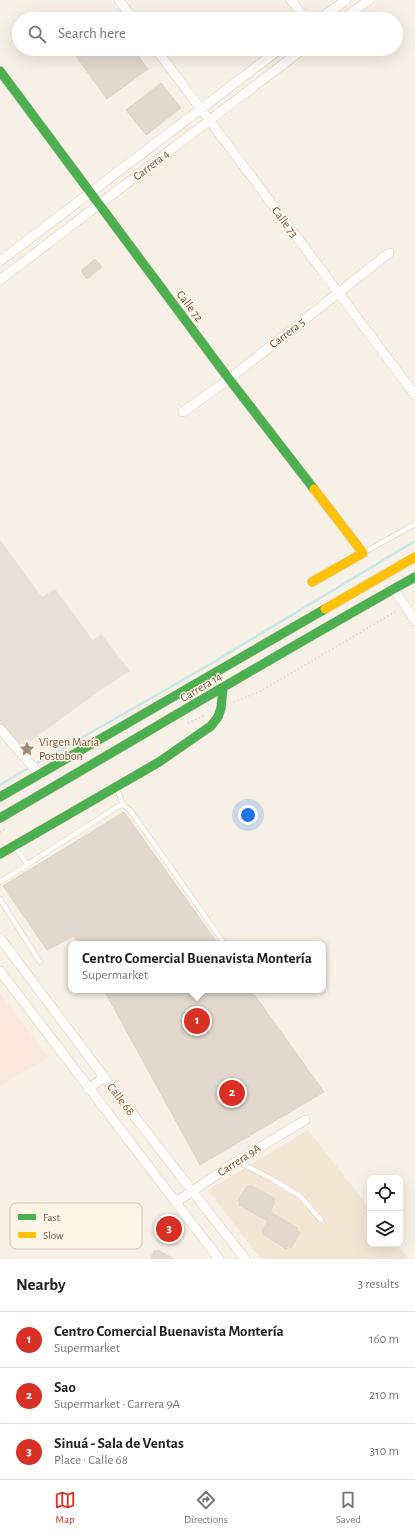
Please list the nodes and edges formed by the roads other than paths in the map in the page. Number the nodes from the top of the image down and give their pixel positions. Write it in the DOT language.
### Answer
graph roads {
  1 [pos="119,0"];
  2 [pos="291,0"];
  3 [pos="346,0"];
  4 [pos="369,0"];
  5 [pos="128,12"];
  6 [pos="300,12"];
  7 [pos="330,12"];
  8 [pos="353,12"];
  9 [pos="161,56"];
  10 [pos="271,56"];
  11 [pos="294,56"];
  12 [pos="0,71"];
  13 [pos="201,109"];
  14 [pos="209,120"];
  15 [pos="149,148"];
  16 [pos="156,161"];
  17 [pos="91,193"];
  18 [pos="100,205"];
  19 [pos="42,230"];
  20 [pos="53,240"];
  21 [pos="389,253"];
  22 [pos="0,261"];
  23 [pos="0,280"];
  24 [pos="338,293"];
  25 [pos="229,378"];
  26 [pos="415,395"];
  27 [pos="183,412"];
  28 [pos="415,524"];
  29 [pos="363,553"];
  30 [pos="415,557"];
  31 [pos="415,577"];
  32 [pos="312,582"];
  33 [pos="394,589"];
  34 [pos="415,621"];
  35 [pos="223,688"];
  36 [pos="0,729"];
  37 [pos="40,775"];
  38 [pos="116,786"];
  39 [pos="0,797"];
  40 [pos="123,805"];
  41 [pos="0,818"];
  42 [pos="14,846"];
  43 [pos="0,854"];
  44 [pos="27,864"];
  45 [pos="0,882"];
  46 [pos="0,900"];
  47 [pos="0,938"];
  48 [pos="223,941"];
  49 [pos="40,962"];
  50 [pos="0,971"];
  51 [pos="104,1077"];
  52 [pos="88,1088"];
  53 [pos="305,1120"];
  54 [pos="237,1161"];
  55 [pos="192,1191"];
  56 [pos="176,1202"];
  57 [pos="321,1220"];
  58 [pos="219,1259"];
  59 [pos="245,1259"];
  1 -- 5 [label="street"];
  2 -- 6 [label="street"];
  3 -- 7 [label="street"];
  4 -- 8 [label="street"];
  9 -- 13 [label="street, Calle 73"];
  10 -- 13 [label="street, Carrera 4"];
  11 -- 14 [label="street, Carrera 4"];
  12 -- 17 [label="main road, Calle 72"];
  13 -- 14 [label="street, Calle 73"];
  13 -- 15 [label="street, Carrera 4"];
  14 -- 16 [label="street, Carrera 4"];
  14 -- 24 [label="street, Calle 73"];
  15 -- 16 [label="street"];
  15 -- 17 [label="street, Carrera 4"];
  16 -- 18 [label="street, Carrera 4"];
  17 -- 18 [label="main road, Calle 72"];
  17 -- 19 [label="street, Carrera 4"];
  18 -- 20 [label="street, Carrera 4"];
  18 -- 25 [label="main road, Calle 72"];
  19 -- 20 [label="street"];
  19 -- 22 [label="street, Carrera 4"];
  20 -- 23 [label="street, Carrera 4"];
  21 -- 24 [label="street, Carrera 5"];
  24 -- 25 [label="street, Carrera 5"];
  24 -- 26 [label="street, Calle 73"];
  25 -- 27 [label="street, Carrera 5"];
  25 -- 29 [label="main road, Calle 72"];
  28 -- 29 [label="lane"];
  29 -- 32 [label="main road"];
  30 -- 37 [label="main road, Carrera 14"];
  31 -- 33 [label="main road, Carrera 14"];
  33 -- 34 [label="street"];
  33 -- 35 [label="main road, Carrera 14"];
  35 -- 38 [label="main road"];
  35 -- 41 [label="main road, Carrera 14"];
  36 -- 37 [label="street"];
  37 -- 39 [label="main road, Carrera 14"];
  38 -- 40 [label="lane"];
  38 -- 42 [label="main road"];
  40 -- 44 [label="lane"];
  40 -- 48 [label="lane"];
  42 -- 43 [label="main road"];
  42 -- 44 [label="lane"];
  44 -- 45 [label="lane"];
  46 -- 49 [label="lane"];
  47 -- 51 [label="street, Calle 68"];
  50 -- 52 [label="street, Calle 68"];
  51 -- 52 [label="street"];
  51 -- 55 [label="street, Calle 68"];
  52 -- 56 [label="street, Calle 68"];
  53 -- 54 [label="street, Carrera 9A"];
  54 -- 55 [label="street, Carrera 9A"];
  54 -- 57 [label="lane"];
  55 -- 56 [label="street, Carrera 9A"];
  55 -- 59 [label="street, Calle 68"];
  56 -- 58 [label="street, Calle 68"];
}
